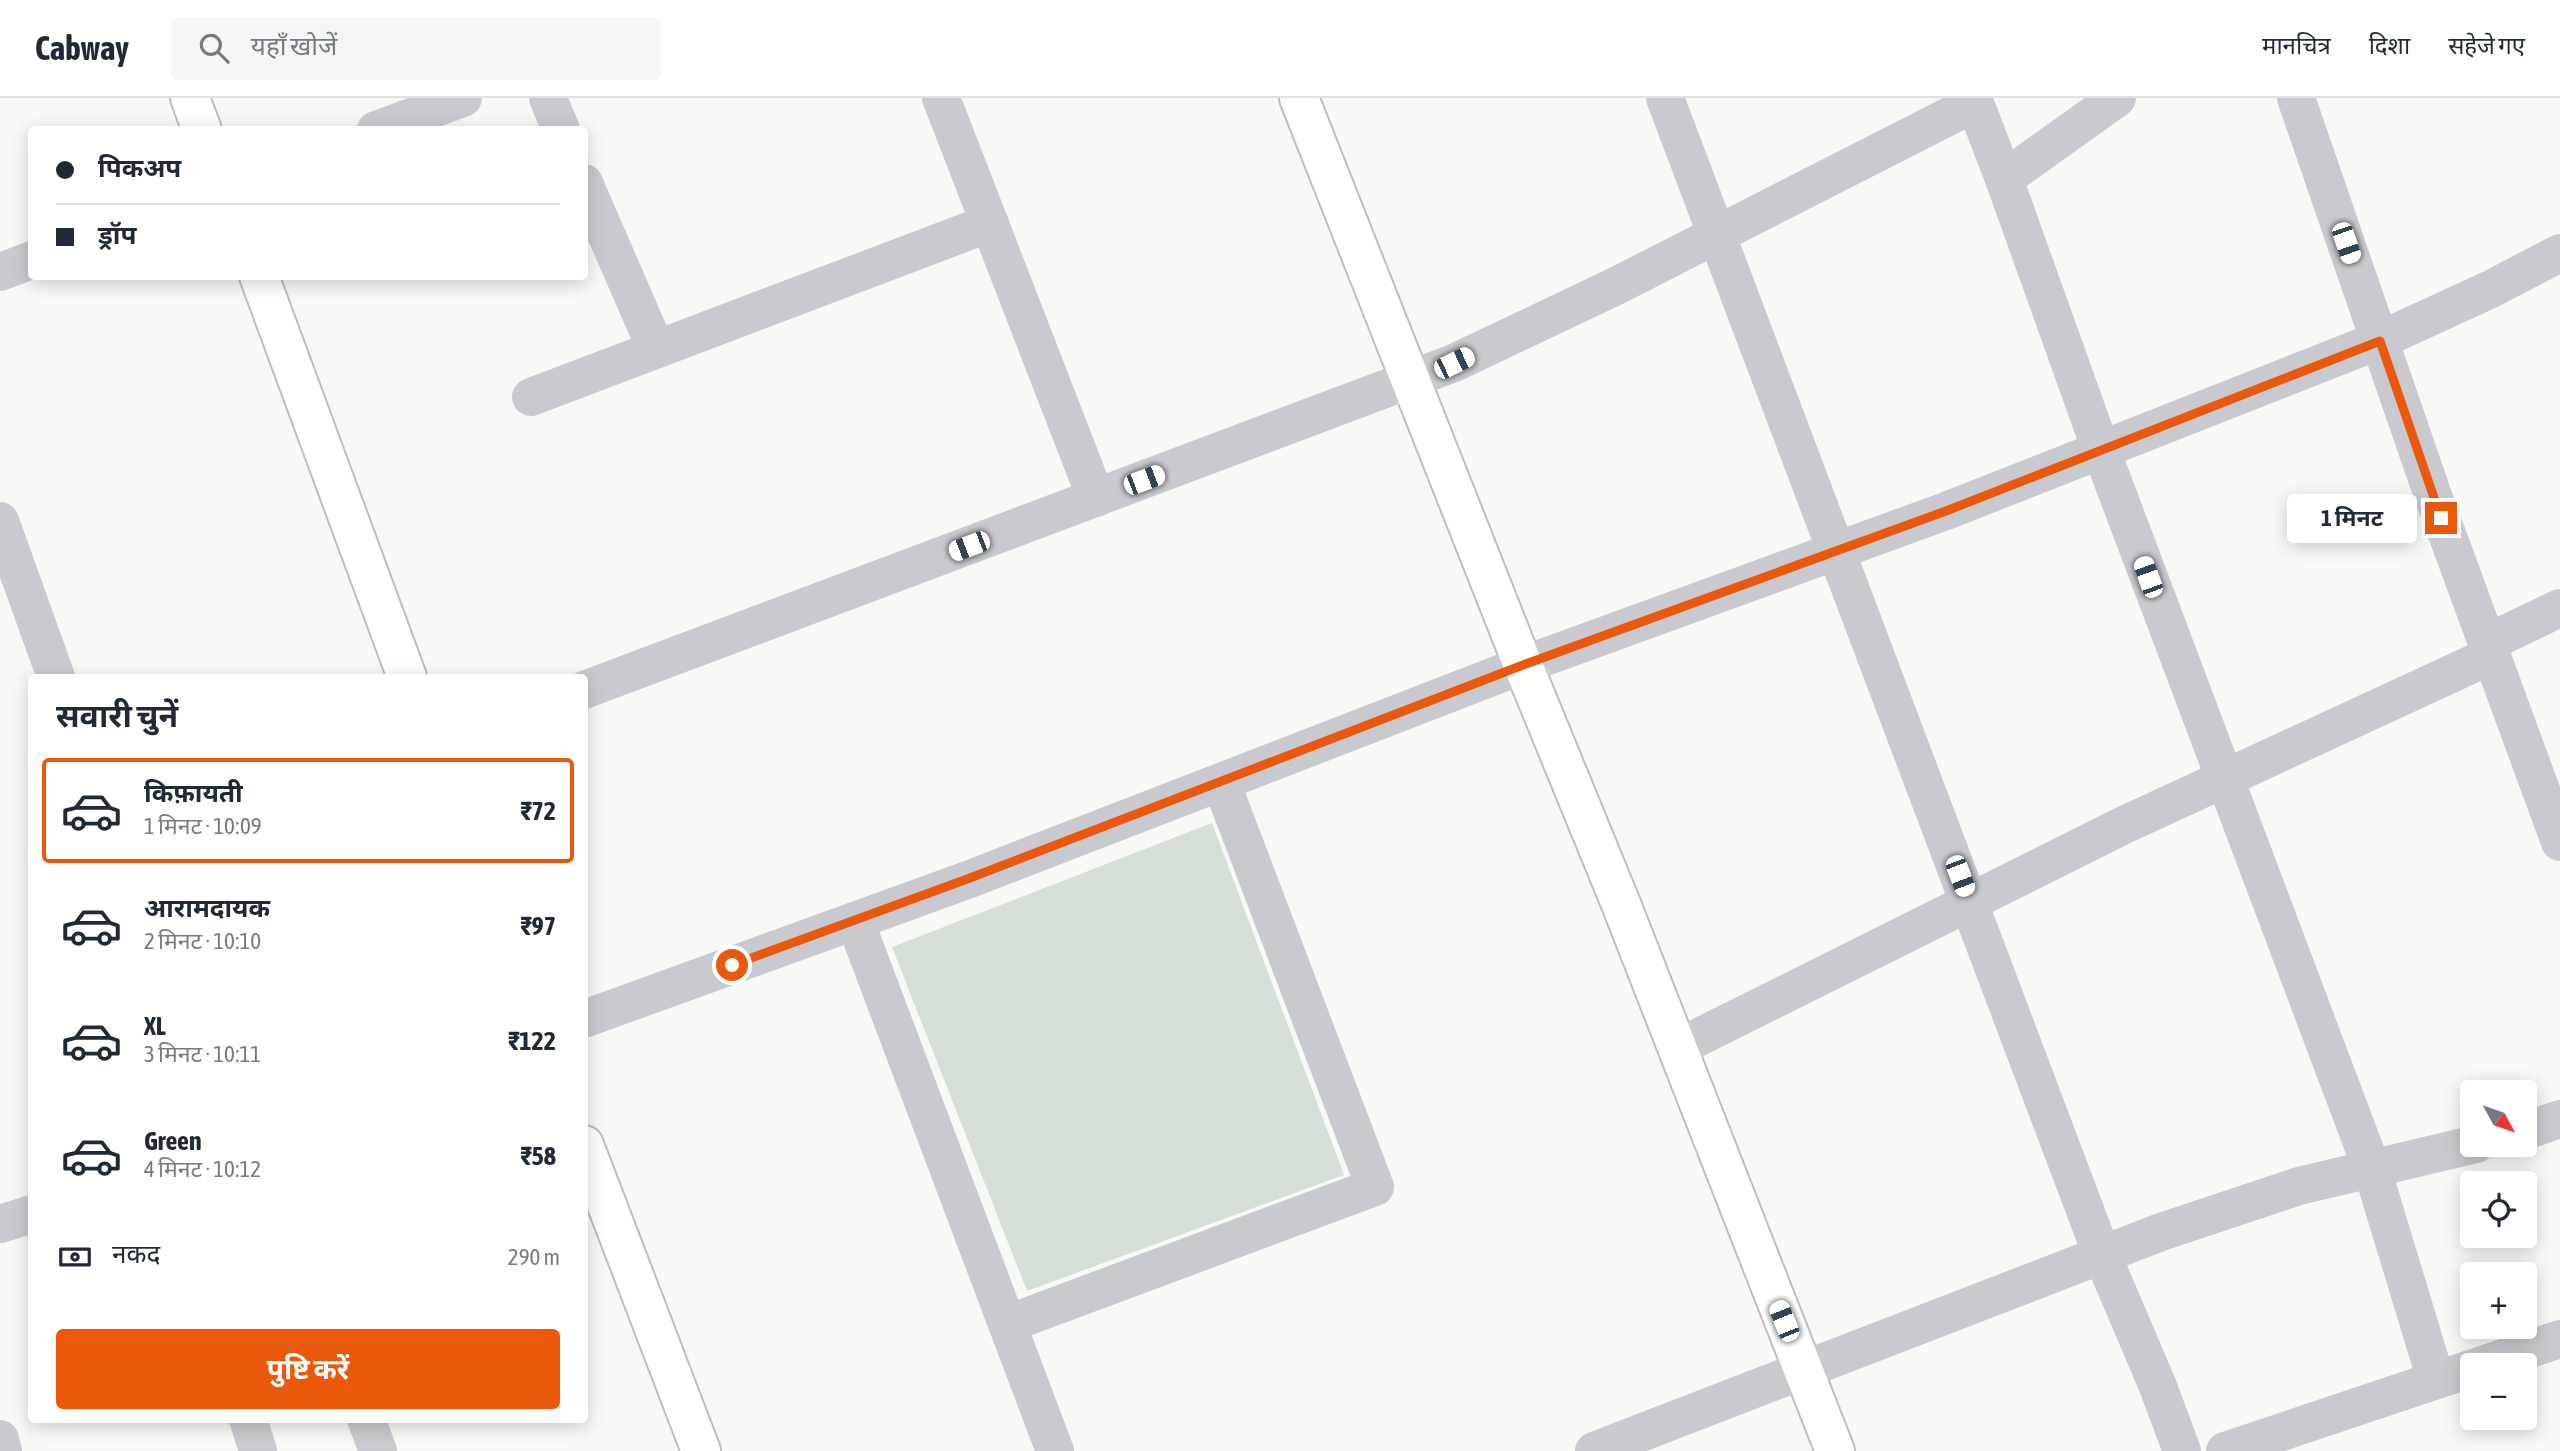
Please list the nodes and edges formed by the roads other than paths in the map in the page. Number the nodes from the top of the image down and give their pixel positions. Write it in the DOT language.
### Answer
graph roads {
  1 [pos="190,98"];
  2 [pos="463,98"];
  3 [pos="548,98"];
  4 [pos="941,98"];
  5 [pos="1299,98"];
  6 [pos="1665,98"];
  7 [pos="2117,98"];
  8 [pos="2296,98"];
  9 [pos="1974,100"];
  10 [pos="200,126"];
  11 [pos="387,126"];
  12 [pos="559,126"];
  13 [pos="2004,179"];
  14 [pos="588,192"];
  15 [pos="990,223"];
  16 [pos="1717,234"];
  17 [pos="2560,253"];
  18 [pos="28,262"];
  19 [pos="0,272"];
  20 [pos="260,280"];
  21 [pos="2380,341"];
  22 [pos="656,349"];
  23 [pos="1410,379"];
  24 [pos="531,397"];
  25 [pos="2101,450"];
  26 [pos="1096,498"];
  27 [pos="0,520"];
  28 [pos="1837,551"];
  29 [pos="13,596"];
  30 [pos="2560,608"];
  31 [pos="2489,649"];
  32 [pos="1523,665"];
  33 [pos="54,674"];
  34 [pos="406,674"];
  35 [pos="588,688"];
  36 [pos="2224,779"];
  37 [pos="1221,782"];
  38 [pos="2560,842"];
  39 [pos="1970,901"];
  40 [pos="855,921"];
  41 [pos="588,1018"];
  42 [pos="1677,1048"];
  43 [pos="2560,1119"];
  44 [pos="2538,1127"];
  45 [pos="2460,1148"];
  46 [pos="588,1155"];
  47 [pos="2372,1169"];
  48 [pos="28,1215"];
  49 [pos="0,1224"];
  50 [pos="2102,1255"];
  51 [pos="1007,1324"];
  52 [pos="2560,1339"];
  53 [pos="2518,1353"];
  54 [pos="1804,1371"];
  55 [pos="2460,1372"];
  56 [pos="2436,1380"];
  57 [pos="249,1423"];
  58 [pos="368,1423"];
  59 [pos="0,1440"];
  60 [pos="3,1451"];
  61 [pos="258,1451"];
  62 [pos="378,1451"];
  63 [pos="701,1451"];
  64 [pos="1055,1451"];
  65 [pos="1594,1451"];
  66 [pos="1835,1451"];
  67 [pos="2182,1451"];
  68 [pos="2225,1451"];
  1 -- 10 [label="street"];
  2 -- 11 [label="street"];
  3 -- 12 [label="street"];
  4 -- 15 [label="street"];
  5 -- 23 [label="street"];
  6 -- 16 [label="street"];
  7 -- 13 [label="street"];
  8 -- 21 [label="street"];
  9 -- 13 [label="street"];
  9 -- 16 [label="street"];
  13 -- 25 [label="street"];
  14 -- 22 [label="street"];
  15 -- 22 [label="street"];
  15 -- 26 [label="street"];
  16 -- 23 [label="street"];
  16 -- 28 [label="street"];
  17 -- 21 [label="street"];
  18 -- 19 [label="street"];
  20 -- 34 [label="street"];
  21 -- 25 [label="street"];
  21 -- 31 [label="street"];
  22 -- 24 [label="street"];
  23 -- 26 [label="street"];
  23 -- 32 [label="street"];
  25 -- 28 [label="street"];
  25 -- 36 [label="street"];
  26 -- 35 [label="street"];
  27 -- 29 [label="street"];
  28 -- 32 [label="street"];
  28 -- 39 [label="street"];
  29 -- 33 [label="street"];
  30 -- 31 [label="street"];
  31 -- 36 [label="street"];
  31 -- 38 [label="street"];
  32 -- 37 [label="street"];
  32 -- 42 [label="street"];
  36 -- 39 [label="street"];
  36 -- 47 [label="street"];
  37 -- 40 [label="street"];
  37 -- 51 [label="street"];
  39 -- 42 [label="street"];
  39 -- 50 [label="street"];
  40 -- 41 [label="street"];
  40 -- 51 [label="street"];
  42 -- 54 [label="street"];
  43 -- 44 [label="street"];
  45 -- 47 [label="street"];
  46 -- 63 [label="street"];
  47 -- 50 [label="street"];
  47 -- 56 [label="street"];
  48 -- 49 [label="street"];
  50 -- 54 [label="street"];
  50 -- 67 [label="street"];
  51 -- 64 [label="street"];
  52 -- 53 [label="street"];
  54 -- 65 [label="street"];
  54 -- 66 [label="street"];
  55 -- 56 [label="street"];
  56 -- 68 [label="street"];
  57 -- 61 [label="street"];
  58 -- 62 [label="street"];
  59 -- 60 [label="street"];
}
